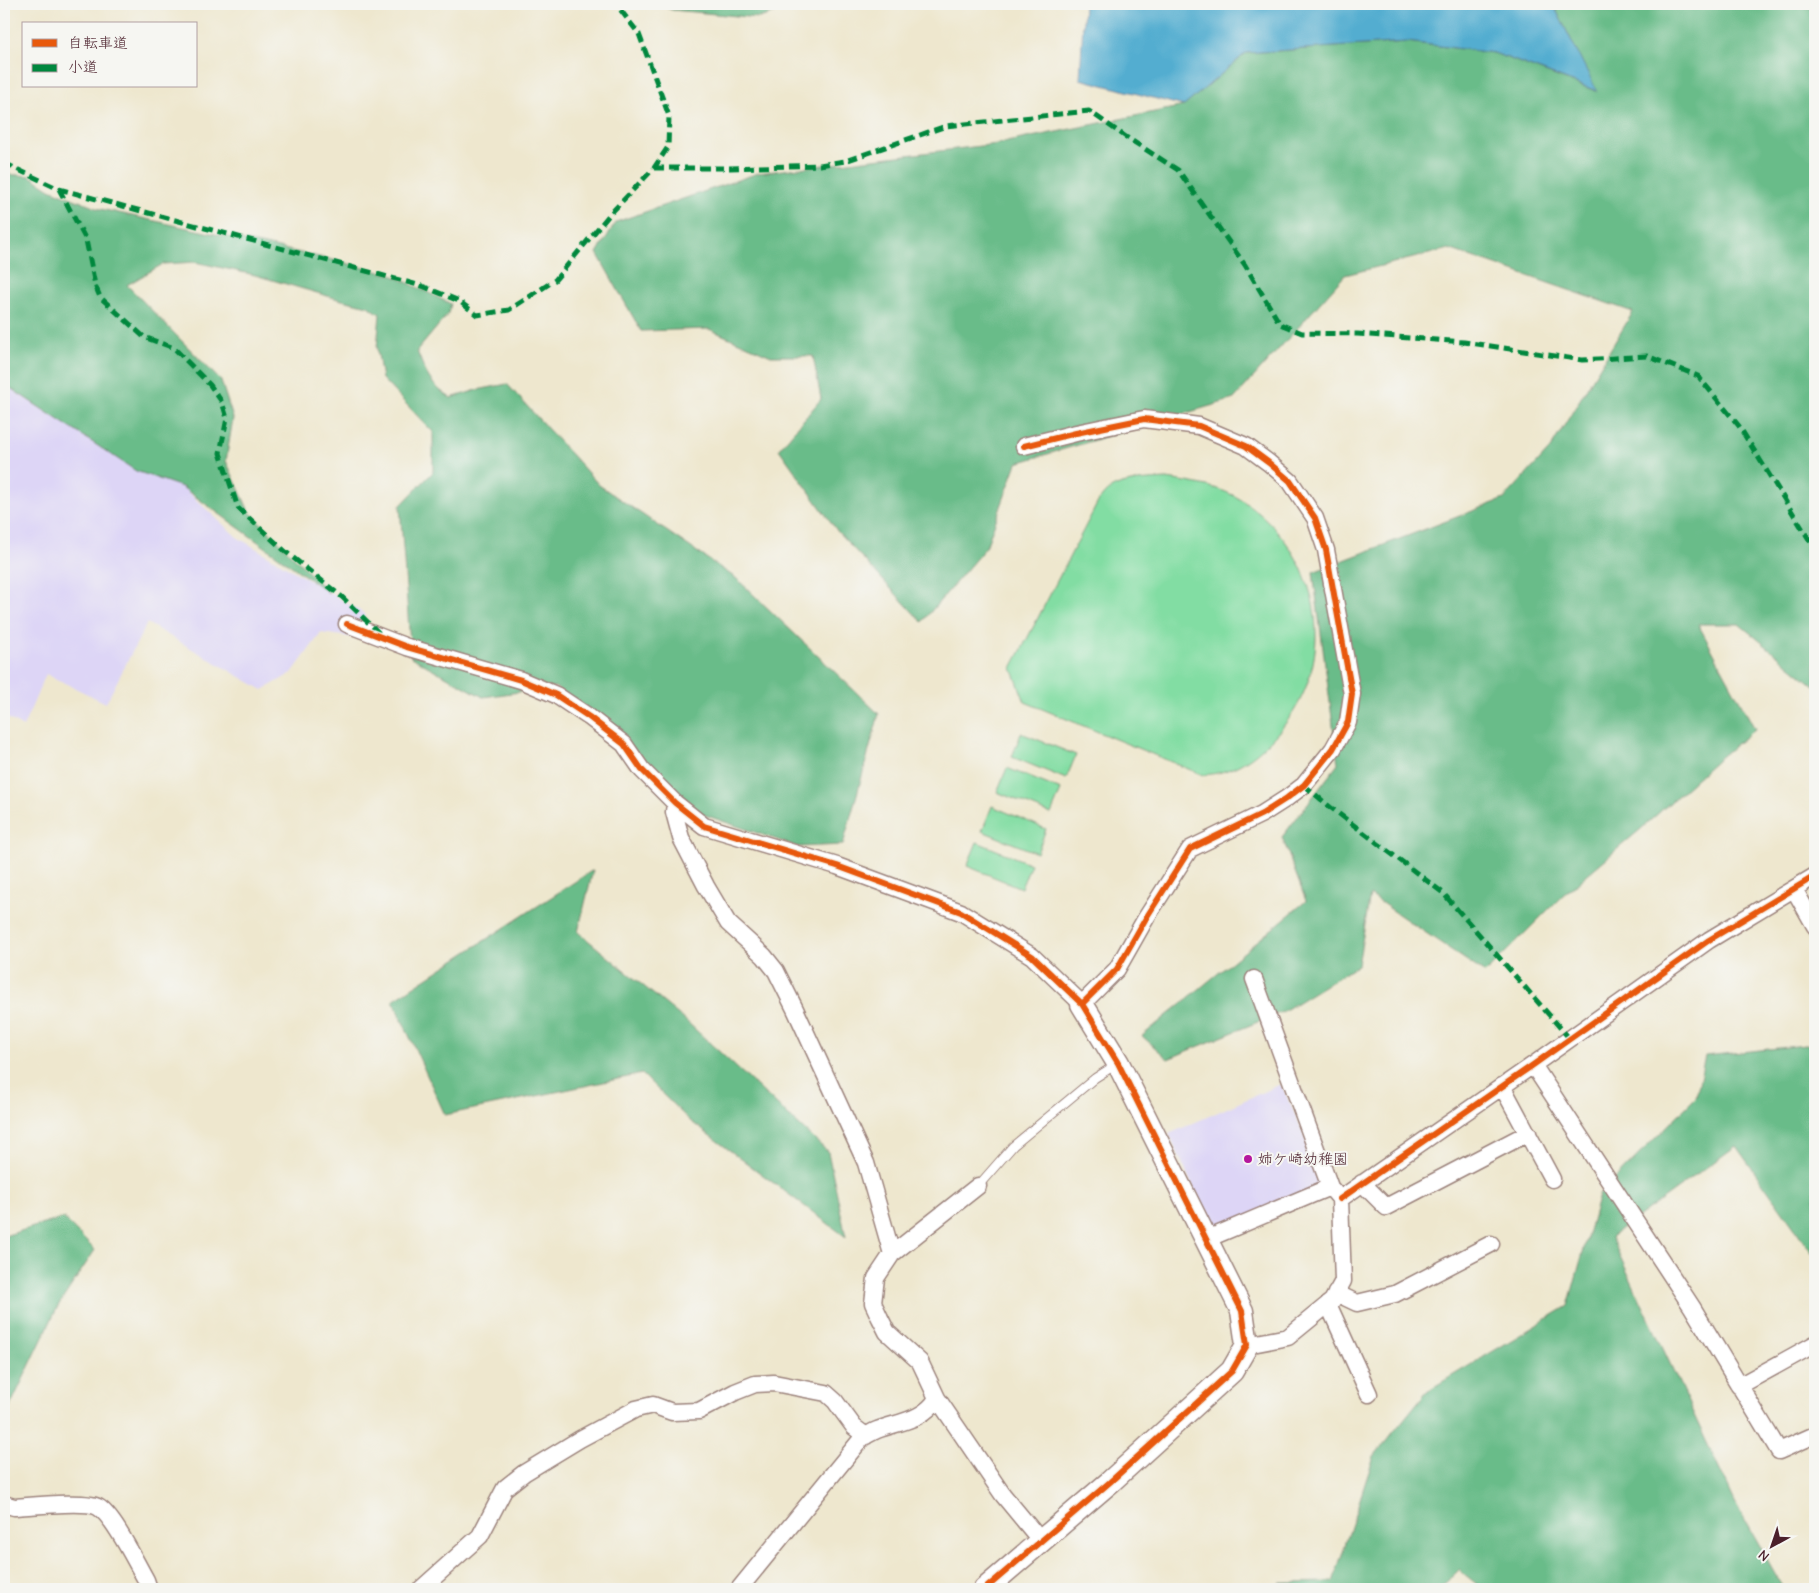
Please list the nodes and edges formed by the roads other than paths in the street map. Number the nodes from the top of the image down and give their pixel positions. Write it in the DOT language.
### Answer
graph roads {
  1 [pos="1024,446"];
  2 [pos="347,624"];
  3 [pos="675,802"];
  4 [pos="1815,876"];
  5 [pos="1794,889"];
  6 [pos="1815,926"];
  7 [pos="1254,979"];
  8 [pos="1082,1004"];
  9 [pos="1118,1063"];
  10 [pos="1533,1065"];
  11 [pos="1502,1086"];
  12 [pos="1528,1134"];
  13 [pos="1552,1179"];
  14 [pos="1362,1184"];
  15 [pos="978,1186"];
  16 [pos="1336,1193"];
  17 [pos="1207,1239"];
  18 [pos="1491,1244"];
  19 [pos="892,1254"];
  20 [pos="1332,1299"];
  21 [pos="1815,1344"];
  22 [pos="1247,1345"];
  23 [pos="1739,1386"];
  24 [pos="1369,1394"];
  25 [pos="937,1398"];
  26 [pos="1815,1434"];
  27 [pos="866,1436"];
  28 [pos="4,1504"];
  29 [pos="1041,1541"];
  30 [pos="149,1589"];
  31 [pos="422,1589"];
  32 [pos="739,1589"];
  33 [pos="985,1589"];
  1 -- 8 [label="street"];
  2 -- 3 [label="street"];
  3 -- 8 [label="street"];
  3 -- 19 [label="street"];
  4 -- 5 [label="street"];
  5 -- 6 [label="street"];
  5 -- 10 [label="street"];
  7 -- 16 [label="street"];
  8 -- 9 [label="street"];
  9 -- 15 [label="lane"];
  9 -- 17 [label="street"];
  10 -- 11 [label="street"];
  10 -- 23 [label="street"];
  11 -- 12 [label="street"];
  11 -- 14 [label="street"];
  12 -- 13 [label="street"];
  12 -- 14 [label="street"];
  14 -- 16 [label="street"];
  15 -- 19 [label="street"];
  16 -- 17 [label="street"];
  16 -- 20 [label="street"];
  17 -- 22 [label="street"];
  18 -- 20 [label="street"];
  19 -- 25 [label="street"];
  20 -- 22 [label="street"];
  20 -- 24 [label="street"];
  21 -- 23 [label="street"];
  22 -- 29 [label="street"];
  23 -- 26 [label="street"];
  25 -- 27 [label="street"];
  25 -- 29 [label="street"];
  27 -- 31 [label="street"];
  27 -- 32 [label="street"];
  28 -- 30 [label="street"];
  29 -- 33 [label="street"];
}
